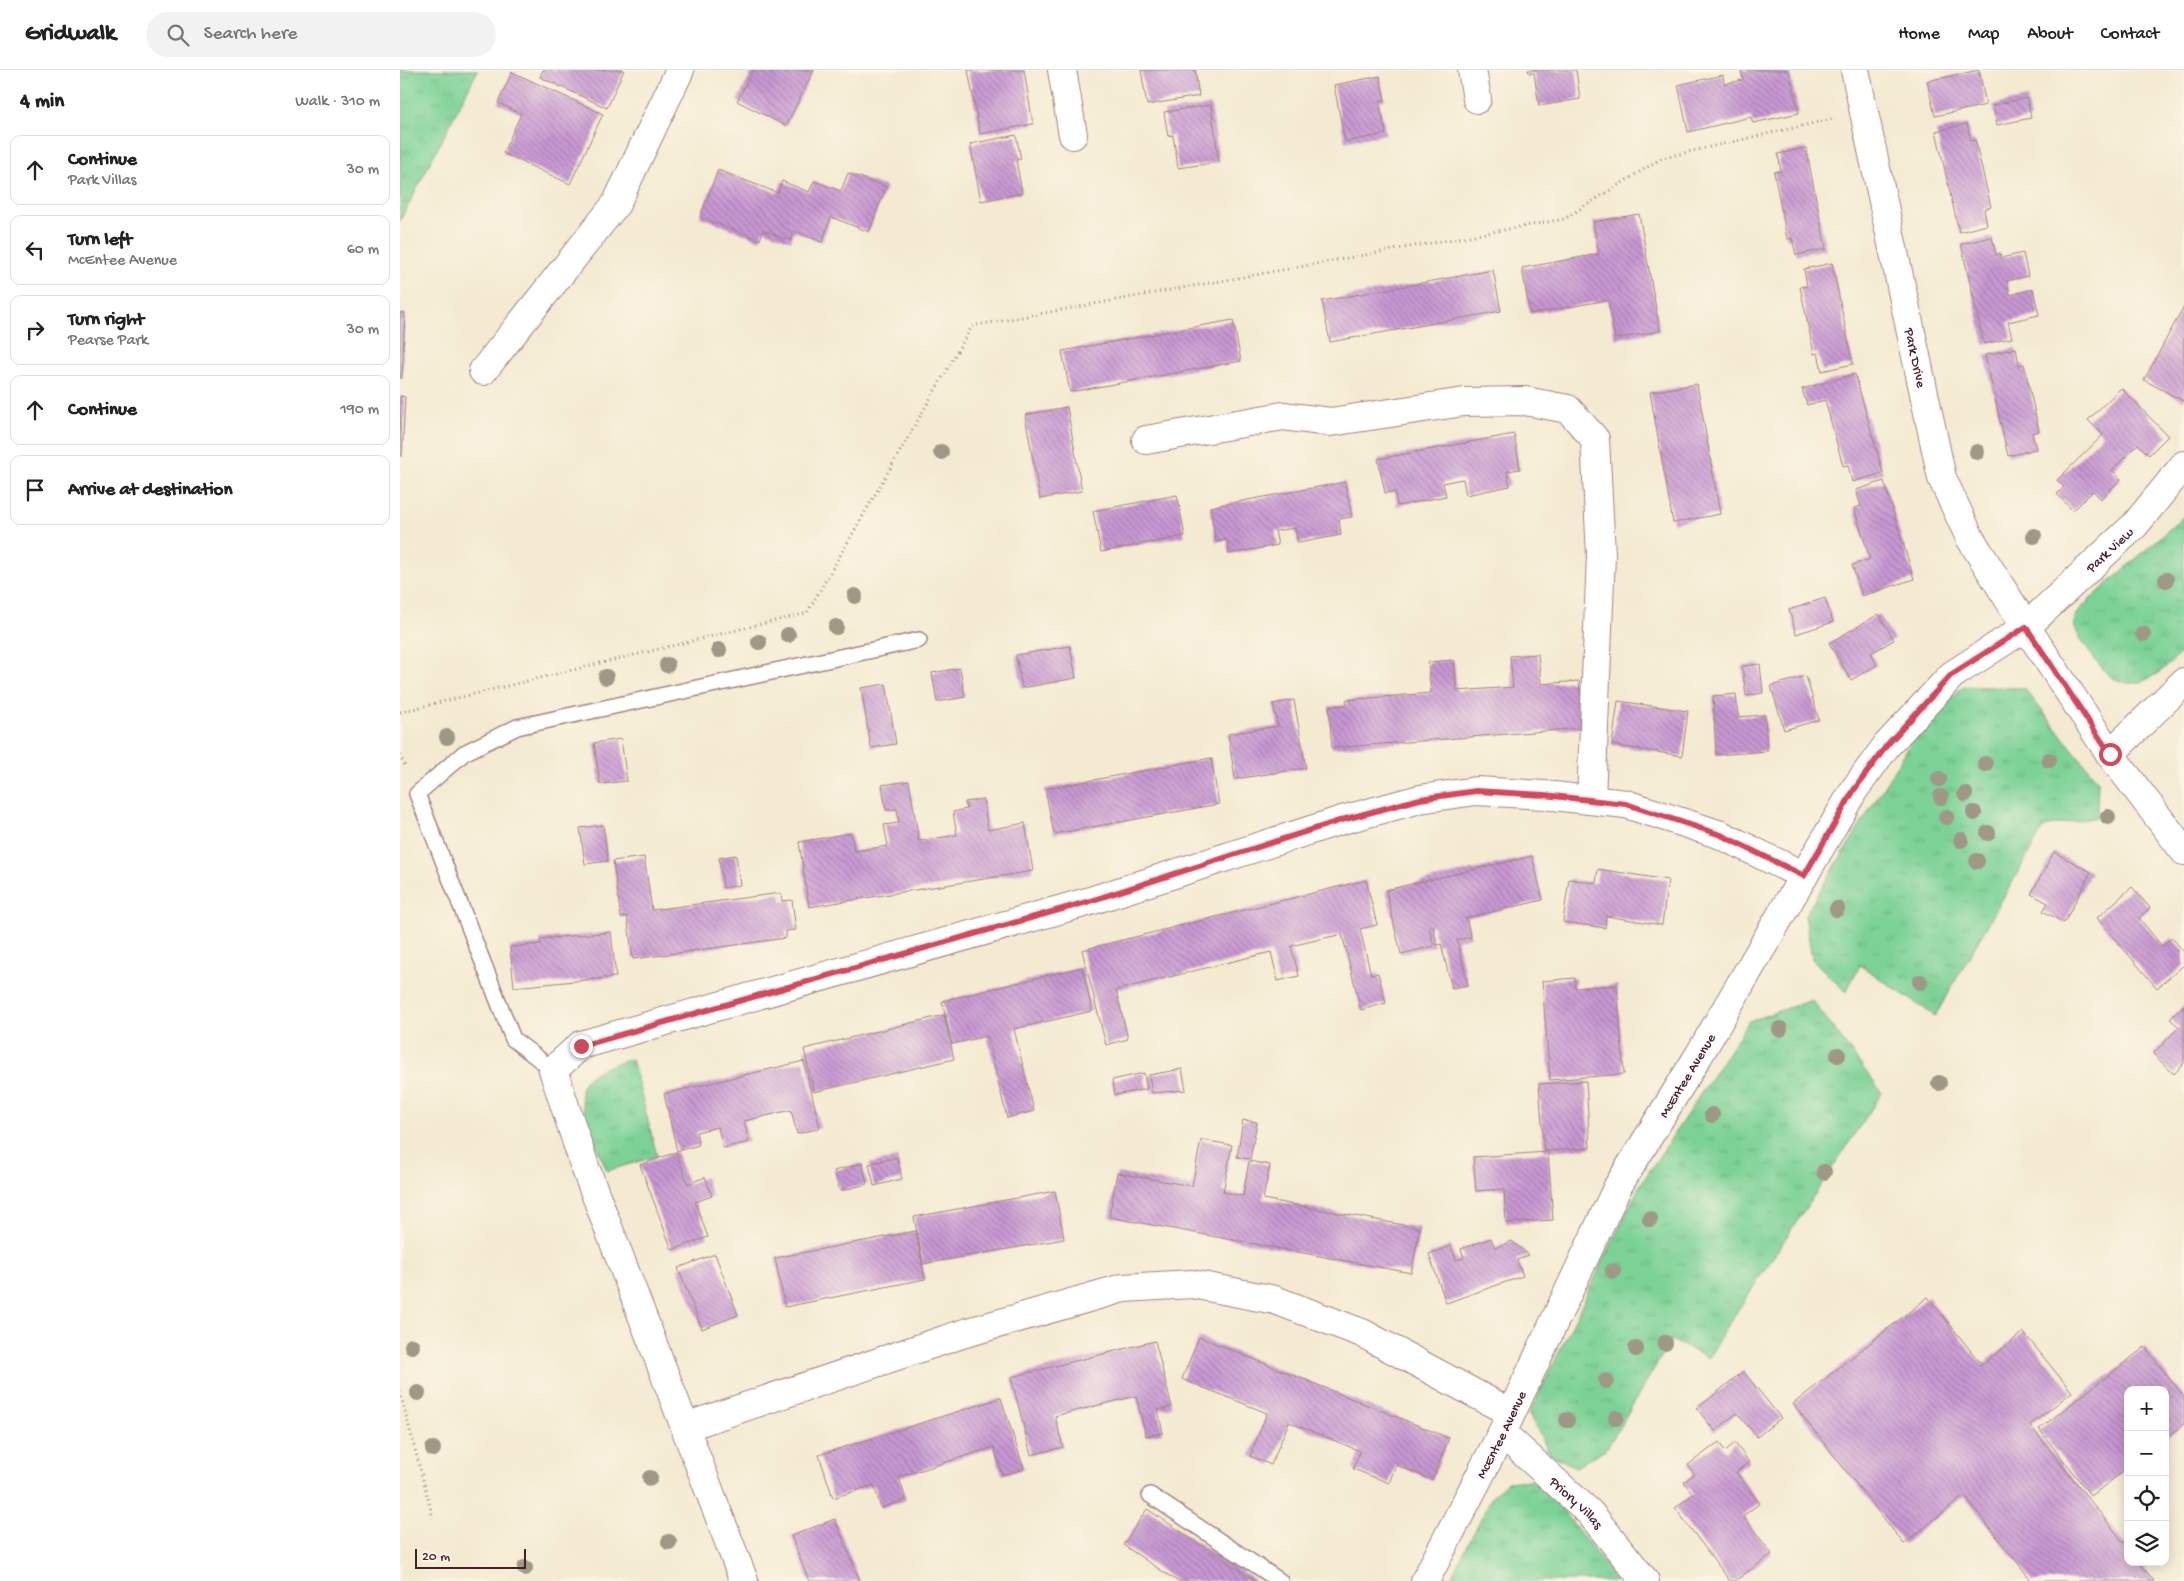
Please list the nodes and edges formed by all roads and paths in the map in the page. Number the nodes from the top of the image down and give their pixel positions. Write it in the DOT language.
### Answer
graph roads {
  1 [pos="680,70"];
  2 [pos="1062,70"];
  3 [pos="1472,70"];
  4 [pos="1855,70"];
  5 [pos="1477,100"];
  6 [pos="1863,111"];
  7 [pos="1073,136"];
  8 [pos="483,371"];
  9 [pos="1146,440"];
  10 [pos="2184,465"];
  11 [pos="2026,627"];
  12 [pos="919,640"];
  13 [pos="2184,682"];
  14 [pos="400,712"];
  15 [pos="2110,754"];
  16 [pos="1591,800"];
  17 [pos="2184,851"];
  18 [pos="1804,876"];
  19 [pos="553,1070"];
  20 [pos="400,1392"];
  21 [pos="1506,1423"];
  22 [pos="685,1427"];
  23 [pos="1150,1495"];
  24 [pos="433,1518"];
  25 [pos="744,1581"];
  26 [pos="1280,1581"];
  27 [pos="1425,1581"];
  28 [pos="1644,1581"];
  1 -- 8 [label="street"];
  2 -- 7 [label="street"];
  3 -- 5 [label="street"];
  4 -- 6 [label="street, Park Drive"];
  6 -- 11 [label="street, Park Drive"];
  6 -- 14 [label="path"];
  9 -- 16 [label="street"];
  10 -- 11 [label="street, Park View"];
  11 -- 15 [label="street, Park Drive"];
  11 -- 18 [label="street, McEntee Avenue"];
  12 -- 19 [label="lane"];
  13 -- 15 [label="street"];
  15 -- 17 [label="street, Park Drive"];
  16 -- 18 [label="street"];
  16 -- 19 [label="street"];
  18 -- 21 [label="street, McEntee Avenue"];
  19 -- 22 [label="street"];
  20 -- 24 [label="path"];
  21 -- 22 [label="street, Priory Villas"];
  21 -- 27 [label="street, McEntee Avenue"];
  21 -- 28 [label="street, Priory Villas"];
  22 -- 25 [label="street"];
  23 -- 26 [label="lane"];
}
